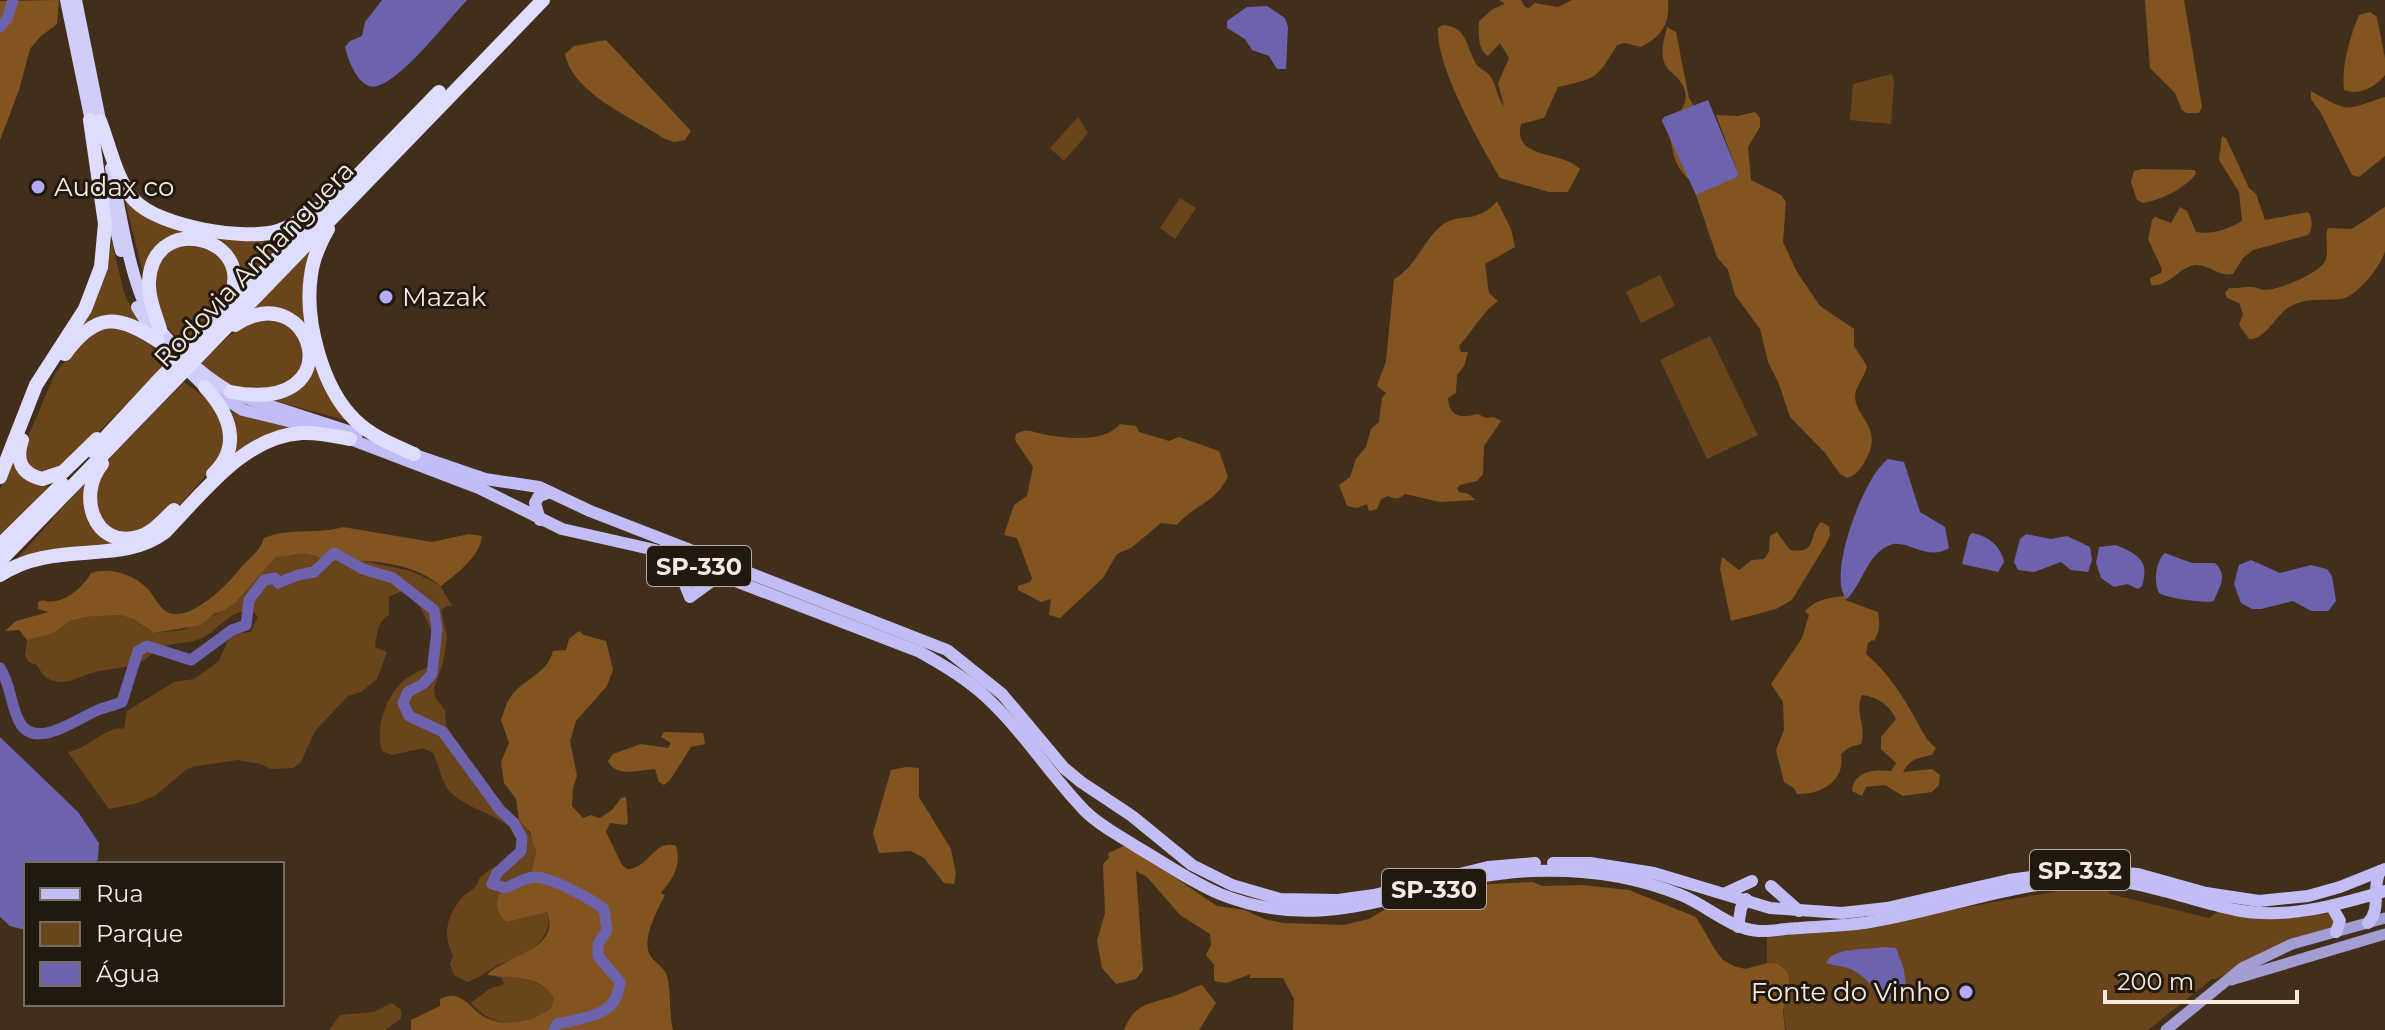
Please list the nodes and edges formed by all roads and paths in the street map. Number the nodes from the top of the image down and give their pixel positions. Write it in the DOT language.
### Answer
graph roads {
  1 [pos="66,0"];
  2 [pos="76,0"];
  3 [pos="529,0"];
  4 [pos="543,0"];
  5 [pos="95,120"];
  6 [pos="370,170"];
  7 [pos="164,340"];
  8 [pos="206,340"];
  9 [pos="202,379"];
  10 [pos="231,392"];
  11 [pos="149,409"];
  12 [pos="125,415"];
  13 [pos="350,439"];
  14 [pos="414,454"];
  15 [pos="0,477"];
  16 [pos="550,492"];
  17 [pos="540,520"];
  18 [pos="0,545"];
  19 [pos="655,550"];
  20 [pos="0,561"];
  21 [pos="0,575"];
  22 [pos="720,575"];
  23 [pos="1127,812"];
  24 [pos="1103,827"];
  25 [pos="1119,837"];
  26 [pos="2382,870"];
  27 [pos="1752,881"];
  28 [pos="1771,886"];
  29 [pos="2380,892"];
  30 [pos="1721,894"];
  31 [pos="1746,899"];
  32 [pos="2332,907"];
  33 [pos="1770,908"];
  34 [pos="1799,911"];
  35 [pos="2385,918"];
  36 [pos="2368,923"];
  37 [pos="1738,927"];
  38 [pos="1766,931"];
  39 [pos="2336,932"];
  40 [pos="2385,934"];
  41 [pos="2300,942"];
  42 [pos="2304,958"];
  43 [pos="2222,983"];
  44 [pos="2166,1030"];
  1 -- 5 [label="highway"];
  2 -- 5 [label="highway"];
  3 -- 6 [label="highway, Rodovia Anhanguera"];
  4 -- 6 [label="highway, Rodovia Anhanguera"];
  5 -- 6 [label="highway"];
  5 -- 7 [label="highway"];
  5 -- 15 [label="highway"];
  6 -- 8 [label="highway, Rodovia Anhanguera"];
  6 -- 14 [label="highway"];
  7 -- 8 [label="highway"];
  7 -- 9 [label="highway"];
  7 -- 12 [label="highway"];
  8 -- 10 [label="highway"];
  8 -- 11 [label="highway, Rodovia Anhanguera"];
  8 -- 12 [label="highway, Rodovia Anhanguera"];
  9 -- 10 [label="highway, SP-330"];
  9 -- 11 [label="highway"];
  9 -- 13 [label="main road, SP-330"];
  10 -- 14 [label="main road, SP-330"];
  11 -- 20 [label="highway, Rodovia Anhanguera"];
  12 -- 18 [label="highway, Rodovia Anhanguera"];
  13 -- 17 [label="main road, SP-330"];
  13 -- 21 [label="highway"];
  14 -- 16 [label="main road, SP-330"];
  16 -- 17 [label="main road"];
  16 -- 23 [label="main road, SP-330"];
  17 -- 19 [label="main road, SP-330"];
  19 -- 22 [label="main road, SP-330"];
  19 -- 22 [label="main road"];
  22 -- 24 [label="main road, SP-330"];
  23 -- 24 [label="main road"];
  23 -- 25 [label="main road"];
  23 -- 30 [label="main road, SP-330"];
  24 -- 25 [label="main road, SP-330"];
  25 -- 37 [label="main road, SP-330"];
  26 -- 29 [label="main road"];
  26 -- 34 [label="main road, SP-332"];
  27 -- 30 [label="main road"];
  28 -- 34 [label="main road"];
  29 -- 32 [label="main road, SP-332"];
  29 -- 36 [label="main road"];
  30 -- 31 [label="main road, SP-330"];
  31 -- 33 [label="main road"];
  31 -- 37 [label="main road"];
  32 -- 38 [label="main road, SP-332"];
  32 -- 39 [label="main road"];
  33 -- 34 [label="main road, SP-332"];
  33 -- 38 [label="main road"];
  35 -- 36 [label="main road"];
  36 -- 39 [label="main road"];
  37 -- 38 [label="main road"];
  39 -- 41 [label="main road"];
  40 -- 42 [label="main road"];
  41 -- 42 [label="main road"];
  41 -- 43 [label="main road"];
  42 -- 43 [label="main road"];
  43 -- 44 [label="main road"];
}
